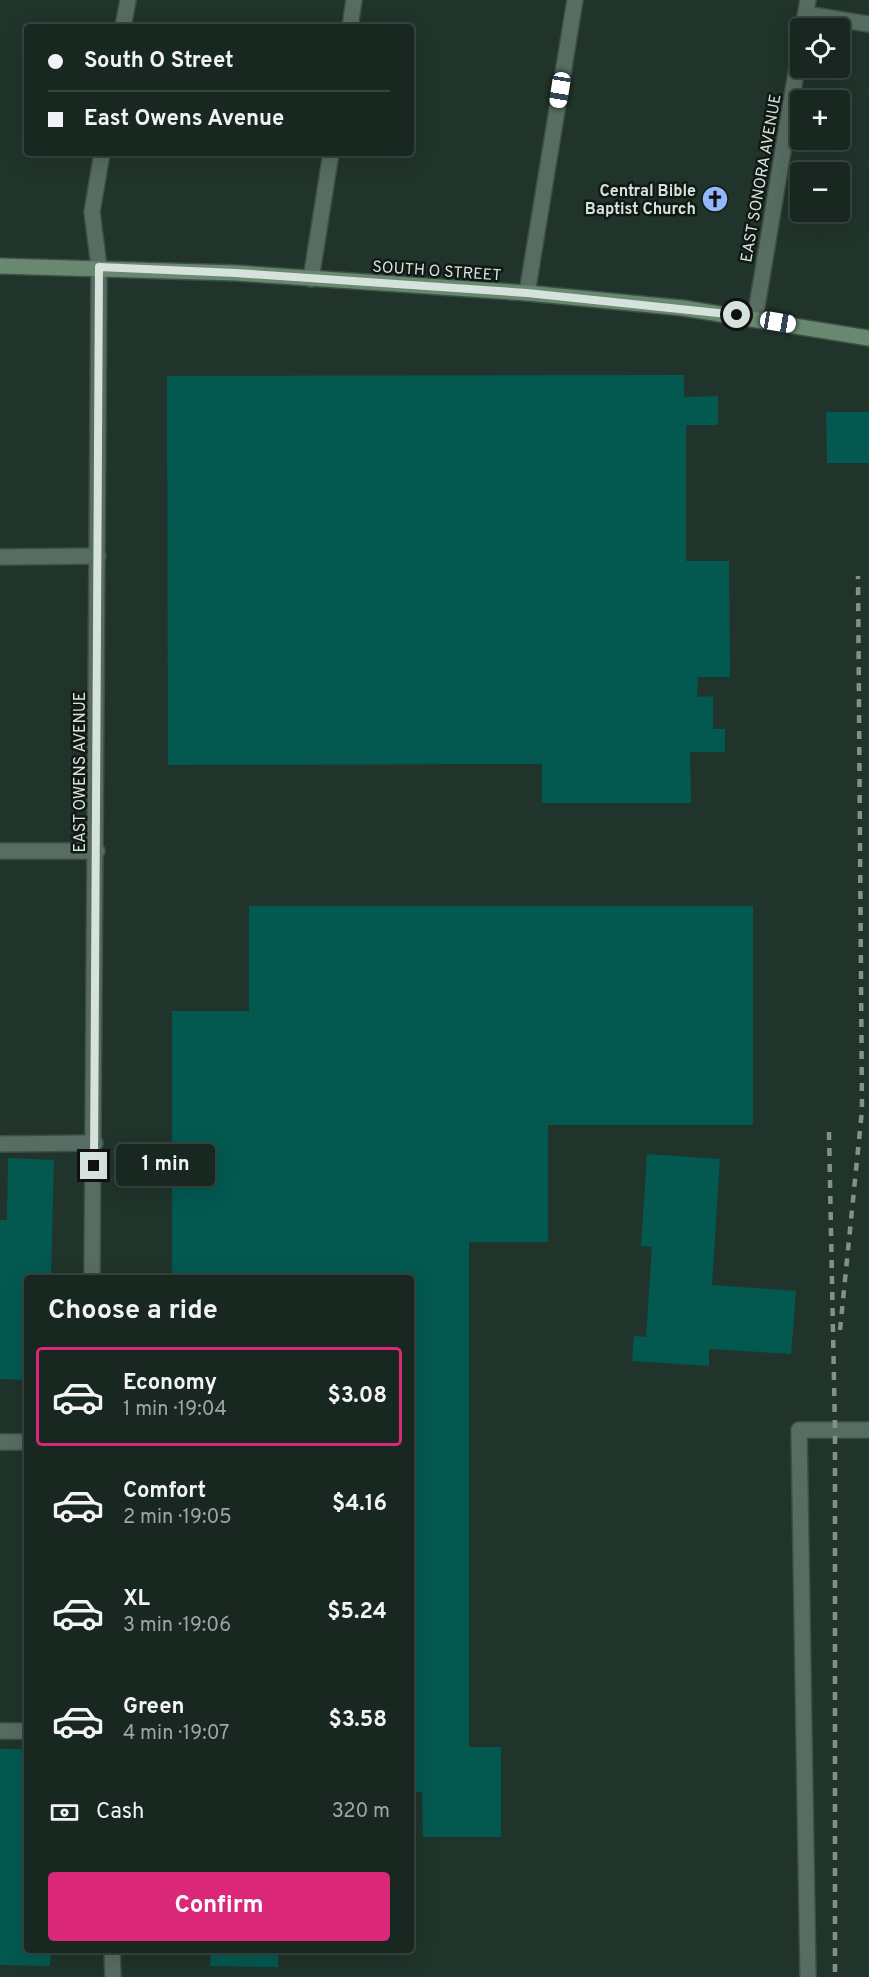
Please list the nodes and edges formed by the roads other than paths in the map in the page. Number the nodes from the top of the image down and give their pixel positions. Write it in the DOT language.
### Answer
graph roads {
  1 [pos="128,0"];
  2 [pos="354,0"];
  3 [pos="575,0"];
  4 [pos="806,14"];
  5 [pos="124,24"];
  6 [pos="350,24"];
  7 [pos="869,24"];
  8 [pos="795,78"];
  9 [pos="102,156"];
  10 [pos="331,156"];
  11 [pos="0,266"];
  12 [pos="99,267"];
  13 [pos="311,279"];
  14 [pos="527,293"];
  15 [pos="755,318"];
  16 [pos="869,338"];
  17 [pos="98,556"];
  18 [pos="0,557"];
  19 [pos="0,851"];
  20 [pos="97,851"];
  21 [pos="95,1143"];
  22 [pos="0,1144"];
  23 [pos="92,1275"];
  24 [pos="869,1430"];
  25 [pos="0,1442"];
  26 [pos="24,1442"];
  27 [pos="0,1731"];
  28 [pos="24,1731"];
  29 [pos="112,1953"];
  30 [pos="113,1977"];
  31 [pos="808,1977"];
  1 -- 5 [label="street"];
  2 -- 6 [label="street"];
  3 -- 14 [label="street"];
  4 -- 7 [label="street"];
  8 -- 15 [label="street, EAST SONORA AVENUE"];
  9 -- 12 [label="street, EAST OWENS AVENUE"];
  10 -- 13 [label="street"];
  11 -- 12 [label="main road, SOUTH O STREET"];
  12 -- 13 [label="main road, SOUTH O STREET"];
  12 -- 17 [label="street, EAST OWENS AVENUE"];
  13 -- 14 [label="main road, SOUTH O STREET"];
  14 -- 15 [label="main road, SOUTH O STREET"];
  15 -- 16 [label="main road, SOUTH O STREET"];
  17 -- 18 [label="street"];
  17 -- 20 [label="street, EAST OWENS AVENUE"];
  19 -- 20 [label="street"];
  20 -- 21 [label="street, EAST OWENS AVENUE"];
  21 -- 22 [label="street"];
  21 -- 23 [label="street, EAST OWENS AVENUE"];
  24 -- 31 [label="street"];
  25 -- 26 [label="street"];
  27 -- 28 [label="street"];
  29 -- 30 [label="street"];
}
